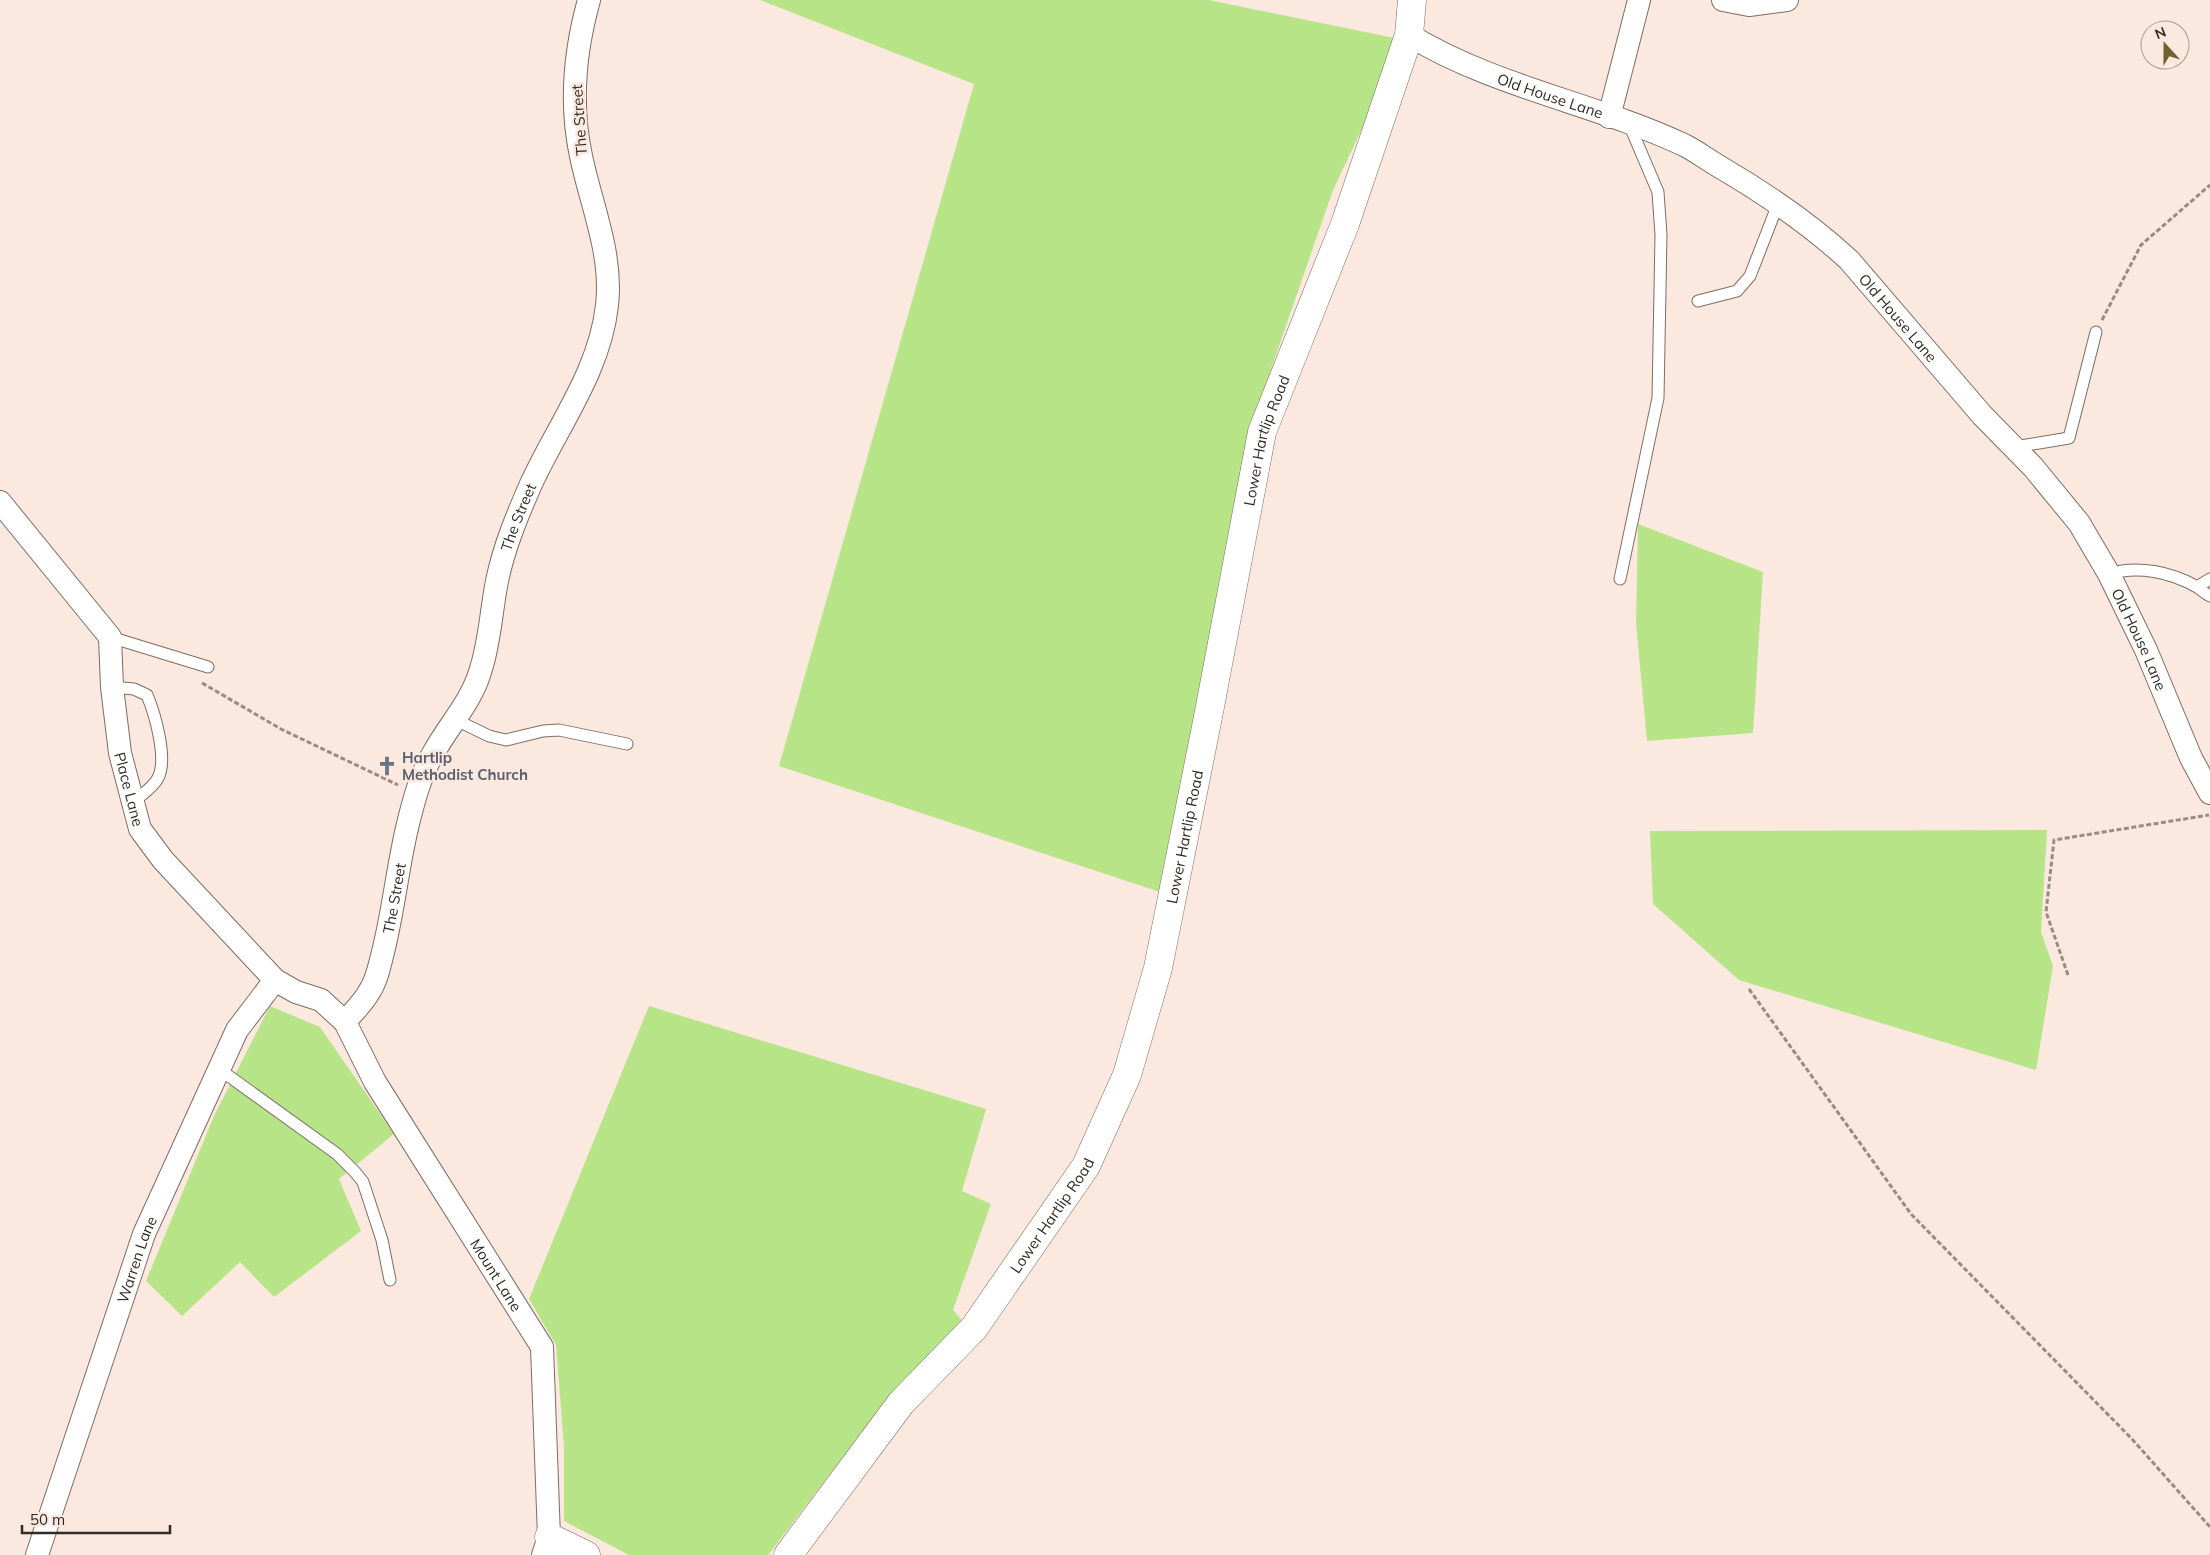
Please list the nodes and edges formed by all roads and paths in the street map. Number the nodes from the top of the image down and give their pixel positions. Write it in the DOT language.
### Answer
graph roads {
  1 [pos="589,0"];
  2 [pos="1412,0"];
  3 [pos="1639,0"];
  4 [pos="1723,0"];
  5 [pos="1787,0"];
  6 [pos="1409,35"];
  7 [pos="1619,121"];
  8 [pos="2210,185"];
  9 [pos="1778,204"];
  10 [pos="1698,300"];
  11 [pos="2096,332"];
  12 [pos="2014,447"];
  13 [pos="0,502"];
  14 [pos="2109,574"];
  15 [pos="1620,579"];
  16 [pos="2210,579"];
  17 [pos="2197,587"];
  18 [pos="2210,596"];
  19 [pos="110,637"];
  20 [pos="208,667"];
  21 [pos="193,679"];
  22 [pos="112,686"];
  23 [pos="456,720"];
  24 [pos="627,744"];
  25 [pos="2210,793"];
  26 [pos="416,794"];
  27 [pos="133,802"];
  28 [pos="2210,815"];
  29 [pos="2068,974"];
  30 [pos="274,980"];
  31 [pos="1750,989"];
  32 [pos="345,1022"];
  33 [pos="219,1069"];
  34 [pos="390,1280"];
  35 [pos="2210,1527"];
  36 [pos="546,1546"];
  37 [pos="37,1555"];
  38 [pos="586,1555"];
  39 [pos="788,1555"];
  1 -- 23 [label="street, The Street"];
  2 -- 6 [label="street, Lower Hartlip Road"];
  3 -- 7 [label="street"];
  4 -- 5 [label="street"];
  6 -- 7 [label="street, Old House Lane"];
  6 -- 39 [label="street, Lower Hartlip Road"];
  7 -- 9 [label="street, Old House Lane"];
  7 -- 15 [label="lane"];
  8 -- 11 [label="path"];
  9 -- 10 [label="lane"];
  9 -- 12 [label="street, Old House Lane"];
  11 -- 12 [label="lane"];
  12 -- 14 [label="street, Old House Lane"];
  13 -- 19 [label="street"];
  14 -- 17 [label="lane"];
  14 -- 25 [label="street, Old House Lane"];
  16 -- 17 [label="lane"];
  17 -- 18 [label="lane"];
  19 -- 20 [label="lane"];
  19 -- 22 [label="street, Place Lane"];
  21 -- 26 [label="path"];
  22 -- 27 [label="street, Place Lane"];
  22 -- 27 [label="lane"];
  23 -- 24 [label="lane"];
  23 -- 26 [label="street, The Street"];
  26 -- 32 [label="street, The Street"];
  27 -- 30 [label="street, Place Lane"];
  28 -- 29 [label="path"];
  30 -- 32 [label="street, Place Lane"];
  30 -- 33 [label="street, Warren Lane"];
  31 -- 35 [label="path"];
  32 -- 36 [label="street, Mount Lane"];
  33 -- 34 [label="lane"];
  33 -- 37 [label="street, Warren Lane"];
  36 -- 38 [label="street"];
}
